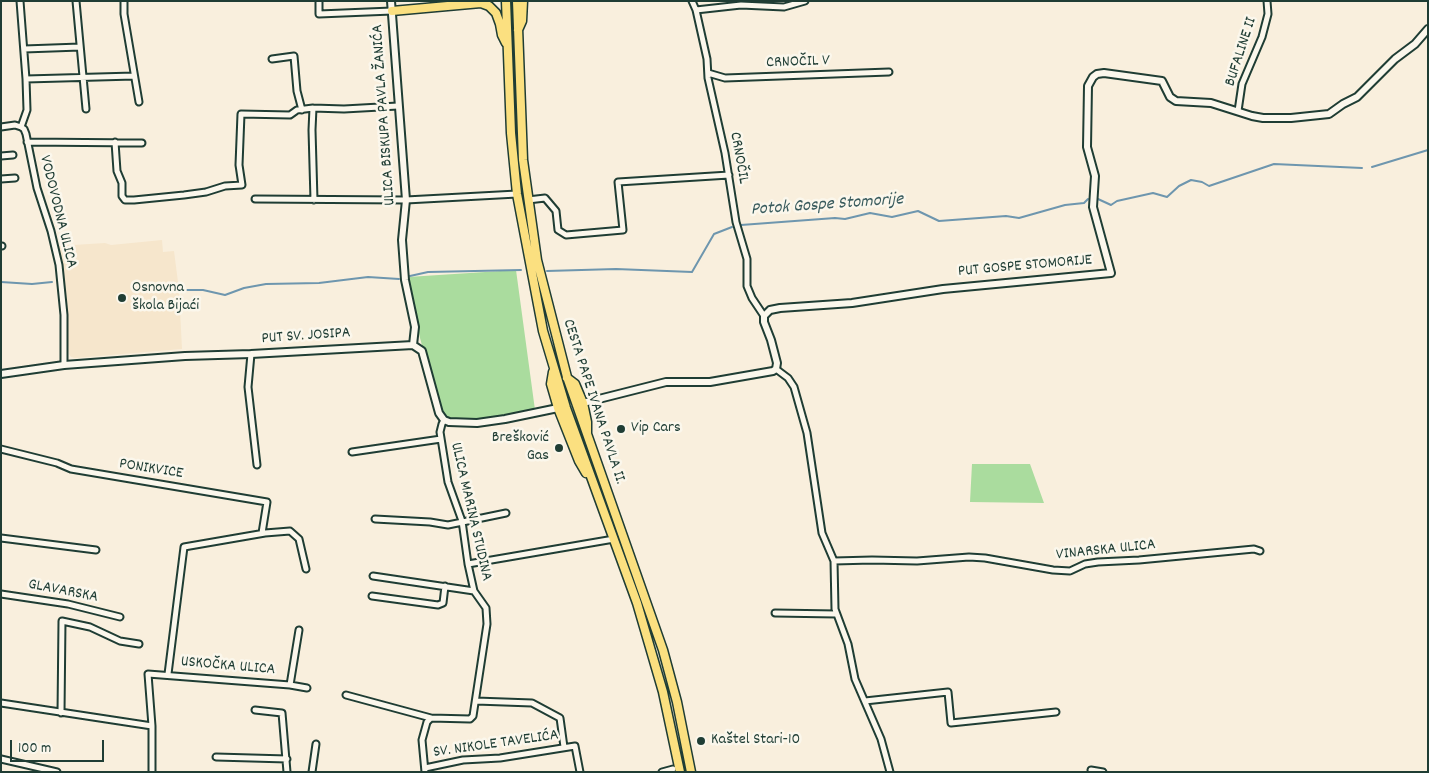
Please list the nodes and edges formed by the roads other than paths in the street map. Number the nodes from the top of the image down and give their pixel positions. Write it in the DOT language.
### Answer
graph roads {
  1 [pos="20,1"];
  2 [pos="76,1"];
  3 [pos="124,1"];
  4 [pos="320,1"];
  5 [pos="391,1"];
  6 [pos="506,1"];
  7 [pos="517,1"];
  8 [pos="523,1"];
  9 [pos="692,1"];
  10 [pos="805,1"];
  11 [pos="1267,1"];
  12 [pos="483,2"];
  13 [pos="696,10"];
  14 [pos="392,11"];
  15 [pos="1428,29"];
  16 [pos="517,32"];
  17 [pos="507,45"];
  18 [pos="80,48"];
  19 [pos="24,49"];
  20 [pos="272,59"];
  21 [pos="889,72"];
  22 [pos="708,73"];
  23 [pos="134,76"];
  24 [pos="83,78"];
  25 [pos="26,79"];
  26 [pos="139,102"];
  27 [pos="398,106"];
  28 [pos="313,108"];
  29 [pos="86,109"];
  30 [pos="302,110"];
  31 [pos="1238,111"];
  32 [pos="1,127"];
  33 [pos="20,127"];
  34 [pos="27,142"];
  35 [pos="115,142"];
  36 [pos="142,143"];
  37 [pos="1,156"];
  38 [pos="13,156"];
  39 [pos="729,175"];
  40 [pos="15,178"];
  41 [pos="1,179"];
  42 [pos="516,194"];
  43 [pos="255,198"];
  44 [pos="314,200"];
  45 [pos="406,200"];
  46 [pos="528,200"];
  47 [pos="764,316"];
  48 [pos="413,345"];
  49 [pos="251,354"];
  50 [pos="64,365"];
  51 [pos="776,369"];
  52 [pos="554,370"];
  53 [pos="1,374"];
  54 [pos="567,378"];
  55 [pos="583,403"];
  56 [pos="558,408"];
  57 [pos="444,420"];
  58 [pos="586,437"];
  59 [pos="441,439"];
  60 [pos="1,449"];
  61 [pos="352,452"];
  62 [pos="257,465"];
  63 [pos="591,477"];
  64 [pos="506,513"];
  65 [pos="375,519"];
  66 [pos="462,521"];
  67 [pos="262,533"];
  68 [pos="1,538"];
  69 [pos="614,539"];
  70 [pos="96,550"];
  71 [pos="1260,551"];
  72 [pos="834,561"];
  73 [pos="468,564"];
  74 [pos="306,569"];
  75 [pos="373,576"];
  76 [pos="445,586"];
  77 [pos="474,590"];
  78 [pos="1,594"];
  79 [pos="372,596"];
  80 [pos="775,613"];
  81 [pos="836,614"];
  82 [pos="120,617"];
  83 [pos="299,630"];
  84 [pos="139,644"];
  85 [pos="168,674"];
  86 [pos="290,685"];
  87 [pos="307,688"];
  88 [pos="346,695"];
  89 [pos="476,701"];
  90 [pos="865,701"];
  91 [pos="1,703"];
  92 [pos="255,710"];
  93 [pos="1056,712"];
  94 [pos="61,713"];
  95 [pos="431,718"];
  96 [pos="152,726"];
  97 [pos="316,744"];
  98 [pos="564,748"];
  99 [pos="216,757"];
  100 [pos="1,759"];
  101 [pos="287,759"];
  102 [pos="425,770"];
  103 [pos="676,770"];
  104 [pos="1091,770"];
  105 [pos="51,771"];
  106 [pos="57,772"];
  107 [pos="152,772"];
  108 [pos="287,772"];
  109 [pos="312,772"];
  110 [pos="580,772"];
  111 [pos="662,772"];
  112 [pos="691,772"];
  113 [pos="890,772"];
  114 [pos="1103,772"];
  1 -- 19 [label="street"];
  2 -- 18 [label="street"];
  3 -- 23 [label="street"];
  4 -- 14 [label="street"];
  5 -- 14 [label="street, ULICA BISKUPA PAVLA ŽANIĆA"];
  6 -- 17 [label="main road, CESTA PAPE IVANA PAVLA II."];
  7 -- 16 [label="main road, CESTA PAPE IVANA PAVLA II."];
  8 -- 16 [label="main road"];
  9 -- 13 [label="street, CRNOČIL"];
  10 -- 13 [label="street"];
  11 -- 31 [label="street, BUFALINE II"];
  12 -- 14 [label="main road"];
  12 -- 17 [label="main road"];
  13 -- 22 [label="street, CRNOČIL"];
  14 -- 27 [label="street, ULICA BISKUPA PAVLA ŽANIĆA"];
  15 -- 31 [label="street, PUT GOSPE STOMORIJE"];
  16 -- 46 [label="main road, CESTA PAPE IVANA PAVLA II."];
  17 -- 42 [label="main road, CESTA PAPE IVANA PAVLA II."];
  18 -- 19 [label="street"];
  18 -- 24 [label="street"];
  19 -- 25 [label="street"];
  20 -- 30 [label="street"];
  21 -- 22 [label="street, CRNOČIL V"];
  22 -- 39 [label="street, CRNOČIL"];
  23 -- 24 [label="street"];
  23 -- 26 [label="street"];
  24 -- 25 [label="street"];
  24 -- 29 [label="street"];
  25 -- 33 [label="street"];
  27 -- 28 [label="street"];
  27 -- 45 [label="street, ULICA BISKUPA PAVLA ŽANIĆA"];
  28 -- 30 [label="street"];
  28 -- 44 [label="street"];
  30 -- 35 [label="street"];
  31 -- 47 [label="street, PUT GOSPE STOMORIJE"];
  32 -- 33 [label="street"];
  33 -- 34 [label="street, VODOVODNA ULICA"];
  34 -- 35 [label="street"];
  34 -- 50 [label="street, VODOVODNA ULICA"];
  35 -- 36 [label="street"];
  37 -- 38 [label="street"];
  39 -- 46 [label="street"];
  39 -- 47 [label="street, CRNOČIL"];
  40 -- 41 [label="street"];
  42 -- 45 [label="street"];
  42 -- 52 [label="main road, CESTA PAPE IVANA PAVLA II."];
  43 -- 44 [label="street"];
  44 -- 45 [label="street"];
  45 -- 48 [label="street, ULICA BISKUPA PAVLA ŽANIĆA"];
  46 -- 54 [label="main road, CESTA PAPE IVANA PAVLA II."];
  47 -- 51 [label="street"];
  48 -- 49 [label="street, PUT SV. JOSIPA"];
  48 -- 57 [label="street"];
  49 -- 50 [label="street, PUT SV. JOSIPA"];
  49 -- 62 [label="street"];
  50 -- 53 [label="street, PUT SV. JOSIPA"];
  51 -- 55 [label="street"];
  51 -- 72 [label="street"];
  52 -- 56 [label="main road"];
  52 -- 63 [label="main road, CESTA PAPE IVANA PAVLA II."];
  54 -- 55 [label="main road"];
  54 -- 58 [label="main road, CESTA PAPE IVANA PAVLA II."];
  55 -- 58 [label="main road"];
  56 -- 57 [label="street"];
  56 -- 63 [label="main road"];
  57 -- 59 [label="street, ULICA MARINA STUDINA"];
  58 -- 112 [label="main road, CESTA PAPE IVANA PAVLA II."];
  59 -- 61 [label="street"];
  59 -- 66 [label="street, ULICA MARINA STUDINA"];
  60 -- 67 [label="street, PONIKVICE"];
  63 -- 69 [label="main road, CESTA PAPE IVANA PAVLA II."];
  64 -- 66 [label="street"];
  65 -- 66 [label="street"];
  66 -- 73 [label="street, ULICA MARINA STUDINA"];
  67 -- 74 [label="street"];
  67 -- 85 [label="street"];
  68 -- 70 [label="street"];
  69 -- 73 [label="street"];
  69 -- 103 [label="main road, CESTA PAPE IVANA PAVLA II."];
  71 -- 72 [label="street, VINARSKA ULICA"];
  72 -- 81 [label="street"];
  73 -- 77 [label="street, ULICA MARINA STUDINA"];
  75 -- 76 [label="street"];
  76 -- 77 [label="street"];
  76 -- 79 [label="street"];
  77 -- 89 [label="street, ULICA MARINA STUDINA"];
  78 -- 82 [label="street, GLAVARSKA"];
  80 -- 81 [label="street"];
  81 -- 90 [label="street"];
  83 -- 86 [label="street, USKOČKA ULICA"];
  84 -- 94 [label="street"];
  85 -- 86 [label="street, USKOČKA ULICA"];
  85 -- 96 [label="street, USKOČKA ULICA"];
  86 -- 87 [label="street"];
  88 -- 95 [label="street"];
  89 -- 95 [label="street, ULICA MARINA STUDINA"];
  89 -- 98 [label="street"];
  90 -- 93 [label="street"];
  90 -- 113 [label="street"];
  91 -- 94 [label="street"];
  92 -- 101 [label="street"];
  94 -- 96 [label="street"];
  95 -- 102 [label="street"];
  96 -- 107 [label="street"];
  97 -- 109 [label="street"];
  98 -- 102 [label="street, SV. NIKOLE TAVELIĆA"];
  98 -- 110 [label="street, SV. NIKOLE TAVELIĆA"];
  99 -- 101 [label="street"];
  100 -- 105 [label="street"];
  101 -- 108 [label="street"];
  103 -- 111 [label="street"];
  104 -- 114 [label="street"];
  105 -- 106 [label="street"];
}
